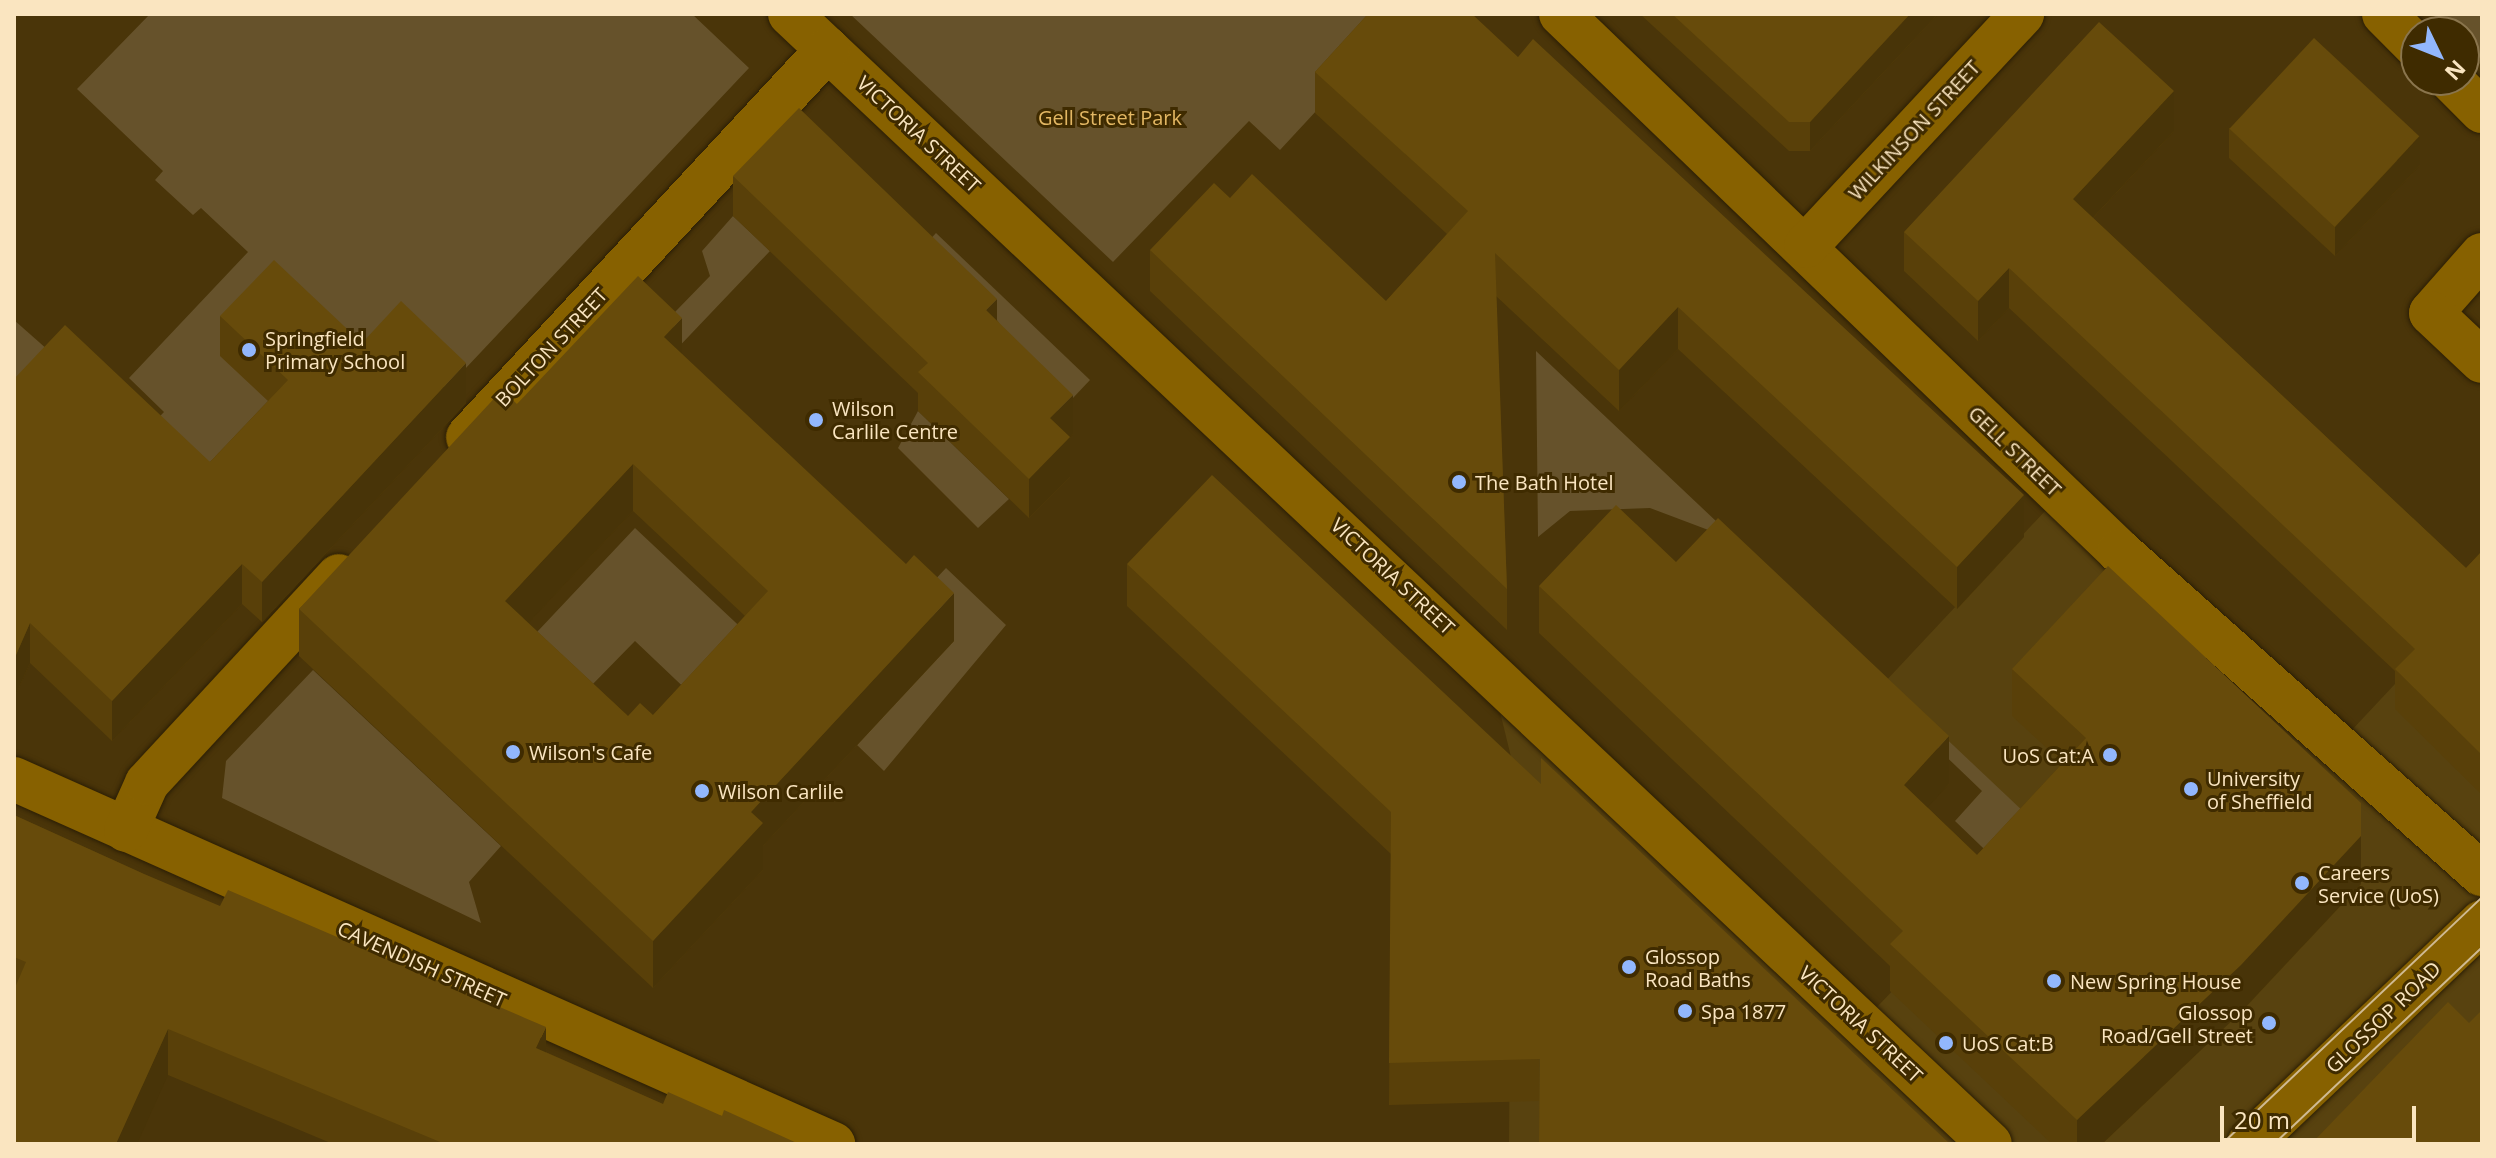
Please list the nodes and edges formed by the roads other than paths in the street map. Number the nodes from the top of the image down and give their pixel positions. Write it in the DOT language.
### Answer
graph roads {
  1 [pos="790,14"];
  2 [pos="1561,14"];
  3 [pos="2022,14"];
  4 [pos="2384,14"];
  5 [pos="2400,30"];
  6 [pos="828,49"];
  7 [pos="2467,96"];
  8 [pos="2482,111"];
  9 [pos="1806,246"];
  10 [pos="2482,255"];
  11 [pos="2482,361"];
  12 [pos="439,469"];
  13 [pos="363,550"];
  14 [pos="14,779"];
  15 [pos="126,830"];
  16 [pos="2482,874"];
  17 [pos="2482,922"];
  18 [pos="833,1144"];
  19 [pos="1990,1144"];
  20 [pos="2249,1144"];
  1 -- 6 [label="street, VICTORIA STREET"];
  2 -- 9 [label="street, GELL STREET"];
  3 -- 9 [label="street, WILKINSON STREET"];
  4 -- 5 [label="street"];
  6 -- 12 [label="street, BOLTON STREET"];
  6 -- 19 [label="street, VICTORIA STREET"];
  7 -- 8 [label="street"];
  9 -- 16 [label="street, GELL STREET"];
  10 -- 11 [label="street"];
  13 -- 15 [label="street"];
  14 -- 15 [label="street, CAVENDISH STREET"];
  15 -- 18 [label="street, CAVENDISH STREET"];
  17 -- 20 [label="street, GLOSSOP ROAD"];
}
